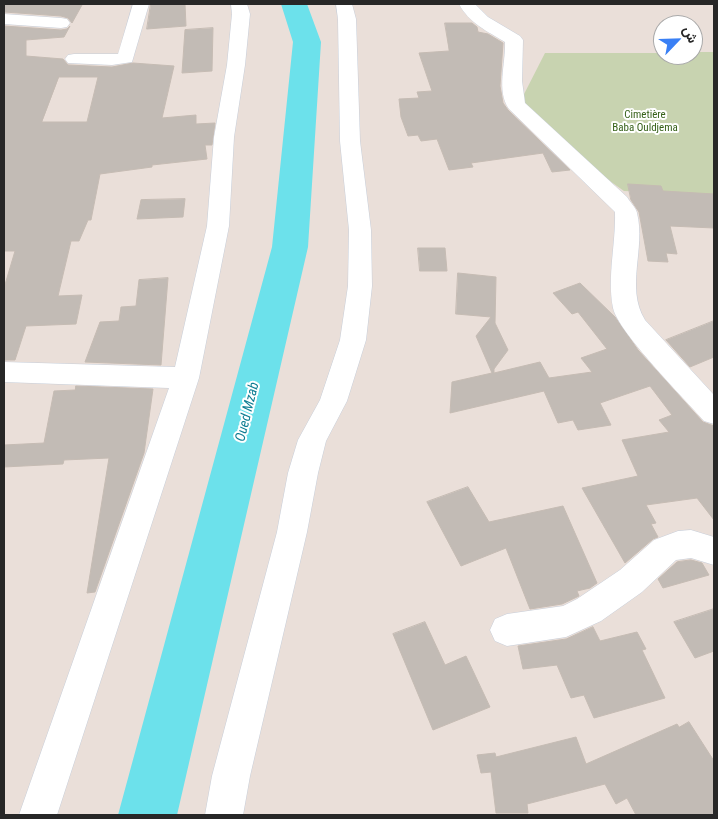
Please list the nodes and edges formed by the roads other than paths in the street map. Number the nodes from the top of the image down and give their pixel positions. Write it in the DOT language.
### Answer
graph roads {
  1 [pos="141,4"];
  2 [pos="239,4"];
  3 [pos="344,4"];
  4 [pos="466,4"];
  5 [pos="4,19"];
  6 [pos="61,23"];
  7 [pos="74,59"];
  8 [pos="4,372"];
  9 [pos="186,378"];
  10 [pos="714,413"];
  11 [pos="714,551"];
  12 [pos="508,630"];
  13 [pos="38,815"];
  14 [pos="224,815"];
  1 -- 7 [label="street"];
  2 -- 9 [label="street"];
  3 -- 14 [label="street"];
  4 -- 10 [label="street"];
  5 -- 6 [label="street"];
  8 -- 9 [label="street"];
  9 -- 13 [label="street"];
  11 -- 12 [label="street"];
}
